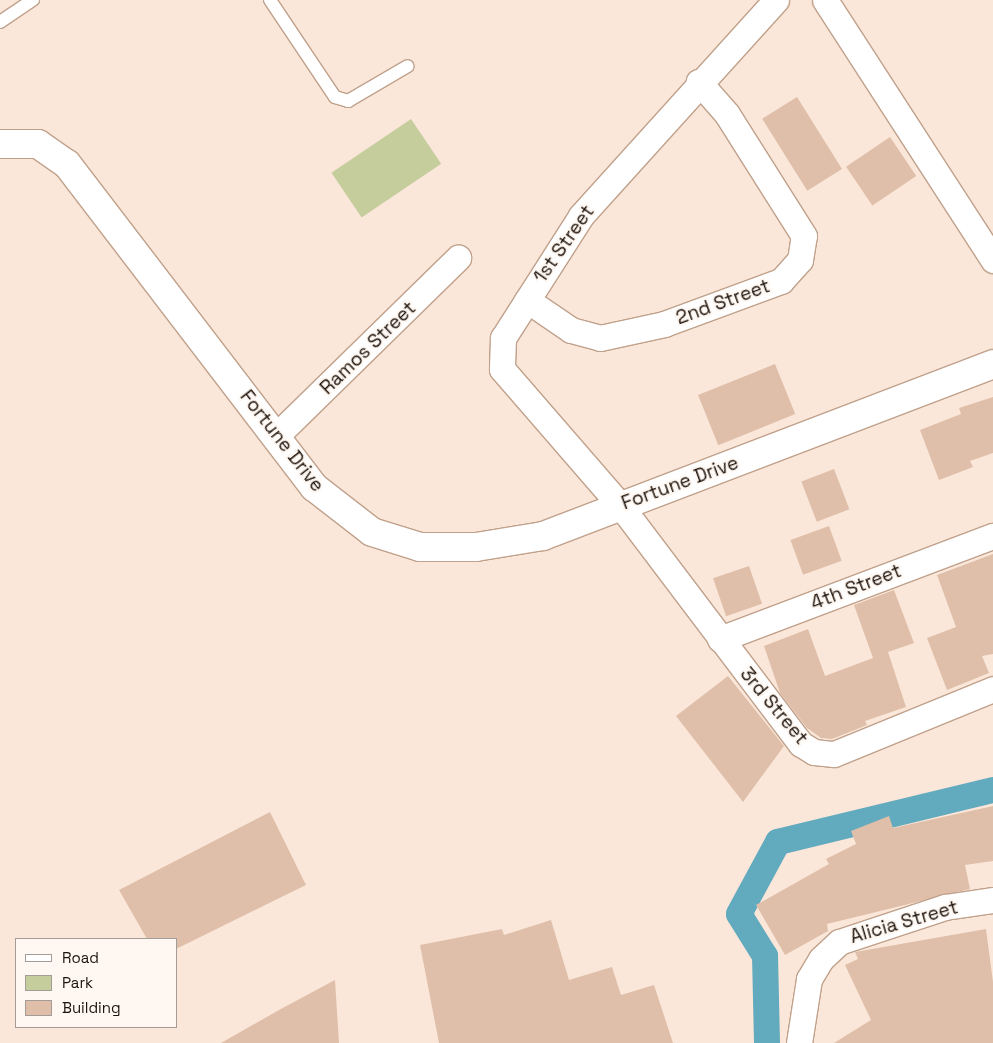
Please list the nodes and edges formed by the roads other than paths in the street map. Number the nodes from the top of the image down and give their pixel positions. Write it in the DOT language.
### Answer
graph roads {
  1 [pos="33,0"];
  2 [pos="270,0"];
  3 [pos="776,0"];
  4 [pos="825,0"];
  5 [pos="0,22"];
  6 [pos="408,66"];
  7 [pos="699,82"];
  8 [pos="0,144"];
  9 [pos="458,258"];
  10 [pos="993,260"];
  11 [pos="526,300"];
  12 [pos="993,364"];
  13 [pos="276,436"];
  14 [pos="620,505"];
  15 [pos="993,536"];
  16 [pos="720,639"];
  17 [pos="993,689"];
  18 [pos="993,900"];
  19 [pos="799,1043"];
  1 -- 5 [label="lane"];
  2 -- 6 [label="lane"];
  3 -- 7 [label="street, 1st Street"];
  4 -- 10 [label="street"];
  7 -- 11 [label="street, 1st Street"];
  7 -- 11 [label="street, 2nd Street"];
  8 -- 13 [label="street, Fortune Drive"];
  9 -- 13 [label="street, Ramos Street"];
  11 -- 14 [label="street, 1st Street"];
  12 -- 14 [label="street, Fortune Drive"];
  13 -- 14 [label="street, Fortune Drive"];
  14 -- 16 [label="street, 3rd Street"];
  15 -- 16 [label="street, 4th Street"];
  16 -- 17 [label="street, 3rd Street"];
  18 -- 19 [label="street, Alicia Street"];
}
